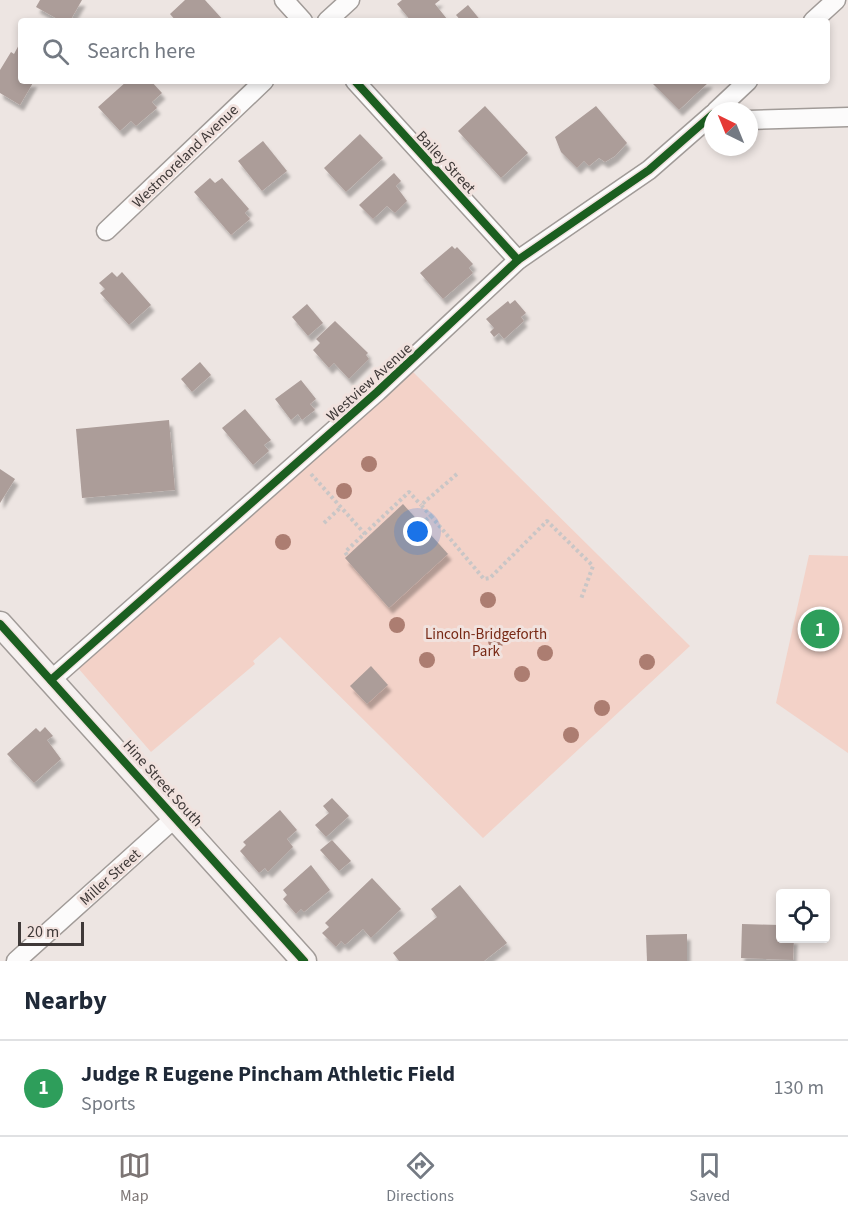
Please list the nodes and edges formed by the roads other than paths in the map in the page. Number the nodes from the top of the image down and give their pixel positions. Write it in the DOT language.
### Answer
graph roads {
  1 [pos="284,0"];
  2 [pos="350,0"];
  3 [pos="836,0"];
  4 [pos="300,18"];
  5 [pos="330,18"];
  6 [pos="816,18"];
  7 [pos="261,84"];
  8 [pos="358,84"];
  9 [pos="745,84"];
  10 [pos="727,102"];
  11 [pos="848,117"];
  12 [pos="758,120"];
  13 [pos="704,124"];
  14 [pos="106,231"];
  15 [pos="518,260"];
  16 [pos="0,624"];
  17 [pos="51,680"];
  18 [pos="176,817"];
  19 [pos="16,961"];
  20 [pos="304,961"];
  1 -- 4 [label="street"];
  2 -- 5 [label="street"];
  3 -- 6 [label="street"];
  7 -- 14 [label="street, Westmoreland Avenue"];
  8 -- 15 [label="street, Bailey Street"];
  9 -- 10 [label="street, Westview Avenue"];
  11 -- 12 [label="street"];
  13 -- 15 [label="street, Westview Avenue"];
  15 -- 17 [label="street, Westview Avenue"];
  16 -- 17 [label="street, Hine Street South"];
  17 -- 18 [label="street, Hine Street South"];
  18 -- 19 [label="street, Miller Street"];
  18 -- 20 [label="street, Hine Street South"];
}
